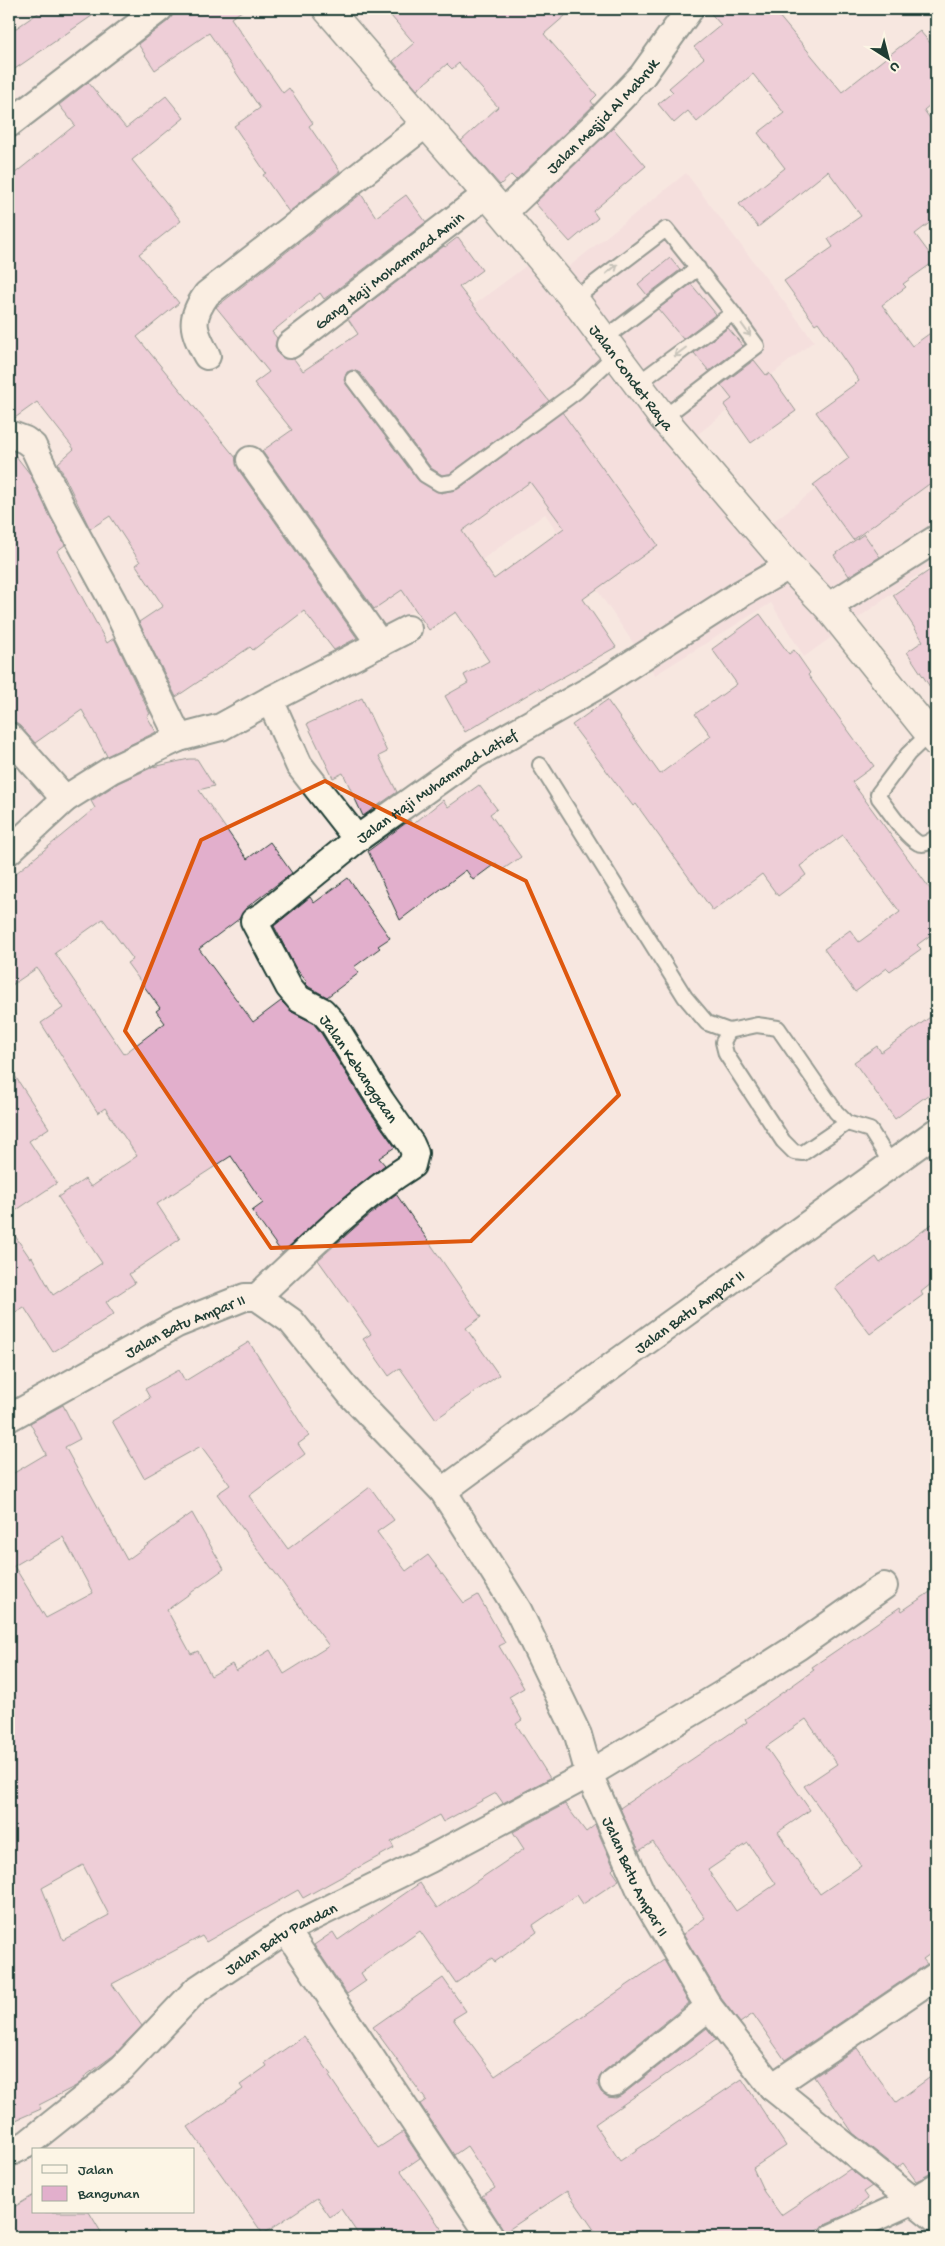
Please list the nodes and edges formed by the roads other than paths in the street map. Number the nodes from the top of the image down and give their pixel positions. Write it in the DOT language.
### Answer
graph roads {
  1 [pos="159,9"];
  2 [pos="327,9"];
  3 [pos="690,9"];
  4 [pos="9,124"];
  5 [pos="426,124"];
  6 [pos="495,203"];
  7 [pos="698,268"];
  8 [pos="574,299"];
  9 [pos="733,313"];
  10 [pos="290,345"];
  11 [pos="610,347"];
  12 [pos="207,356"];
  13 [pos="353,380"];
  14 [pos="637,384"];
  15 [pos="663,418"];
  16 [pos="9,434"];
  17 [pos="250,460"];
  18 [pos="936,539"];
  19 [pos="789,566"];
  20 [pos="828,608"];
  21 [pos="408,629"];
  22 [pos="380,644"];
  23 [pos="270,700"];
  24 [pos="9,736"];
  25 [pos="178,738"];
  26 [pos="933,738"];
  27 [pos="540,765"];
  28 [pos="65,798"];
  29 [pos="936,837"];
  30 [pos="357,839"];
  31 [pos="9,851"];
  32 [pos="729,1031"];
  33 [pos="847,1123"];
  34 [pos="936,1132"];
  35 [pos="892,1165"];
  36 [pos="257,1297"];
  37 [pos="9,1418"];
  38 [pos="443,1492"];
  39 [pos="884,1586"];
  40 [pos="589,1774"];
  41 [pos="286,1930"];
  42 [pos="936,1976"];
  43 [pos="709,2007"];
  44 [pos="613,2083"];
  45 [pos="772,2087"];
  46 [pos="9,2153"];
  47 [pos="936,2188"];
  48 [pos="914,2200"];
  49 [pos="936,2219"];
  50 [pos="491,2237"];
  51 [pos="833,2237"];
  1 -- 4 [label="street"];
  2 -- 5 [label="street, Jalan Condet Raya"];
  3 -- 6 [label="street, Jalan Mesjid Al Mabruk"];
  5 -- 6 [label="street, Jalan Condet Raya"];
  5 -- 12 [label="street"];
  6 -- 8 [label="street, Jalan Condet Raya"];
  6 -- 10 [label="street, Gang Haji Mohammad Amin"];
  8 -- 7 [label="lane, one-way"];
  7 -- 9 [label="lane"];
  7 -- 11 [label="lane"];
  8 -- 11 [label="street, Jalan Condet Raya"];
  9 -- 14 [label="lane, one-way"];
  9 -- 15 [label="lane, one-way"];
  11 -- 13 [label="lane"];
  11 -- 14 [label="street, Jalan Condet Raya"];
  14 -- 15 [label="street, Jalan Condet Raya"];
  15 -- 19 [label="street, Jalan Condet Raya"];
  16 -- 25 [label="street"];
  17 -- 22 [label="street"];
  18 -- 20 [label="street"];
  19 -- 20 [label="street, Jalan Condet Raya"];
  19 -- 30 [label="street, Jalan Haji Muhammad Latief"];
  20 -- 26 [label="street, Jalan Condet Raya"];
  21 -- 22 [label="street"];
  22 -- 23 [label="street"];
  23 -- 25 [label="street"];
  23 -- 30 [label="street, Jalan Haji Muhammad Latief"];
  24 -- 28 [label="street"];
  25 -- 28 [label="street"];
  26 -- 29 [label="lane"];
  27 -- 32 [label="lane"];
  28 -- 31 [label="street"];
  30 -- 36 [label="street, Jalan Kebanggaan"];
  32 -- 33 [label="lane"];
  32 -- 33 [label="lane"];
  33 -- 35 [label="lane"];
  34 -- 35 [label="street, Jalan Batu Ampar II"];
  35 -- 38 [label="street, Jalan Batu Ampar II"];
  36 -- 37 [label="street, Jalan Batu Ampar II"];
  36 -- 38 [label="street, Jalan Batu Ampar II"];
  38 -- 40 [label="street, Jalan Batu Ampar II"];
  39 -- 40 [label="street, Jalan Batu Pandan"];
  40 -- 41 [label="street, Jalan Batu Pandan"];
  40 -- 43 [label="street, Jalan Batu Ampar II"];
  41 -- 46 [label="street, Jalan Batu Pandan"];
  41 -- 50 [label="street"];
  42 -- 45 [label="street"];
  43 -- 44 [label="street"];
  43 -- 45 [label="street, Jalan Batu Ampar II"];
  45 -- 48 [label="street, Jalan Batu Ampar II"];
  47 -- 48 [label="street"];
  48 -- 49 [label="street, Jalan Batu Ampar II"];
  48 -- 51 [label="street"];
}
